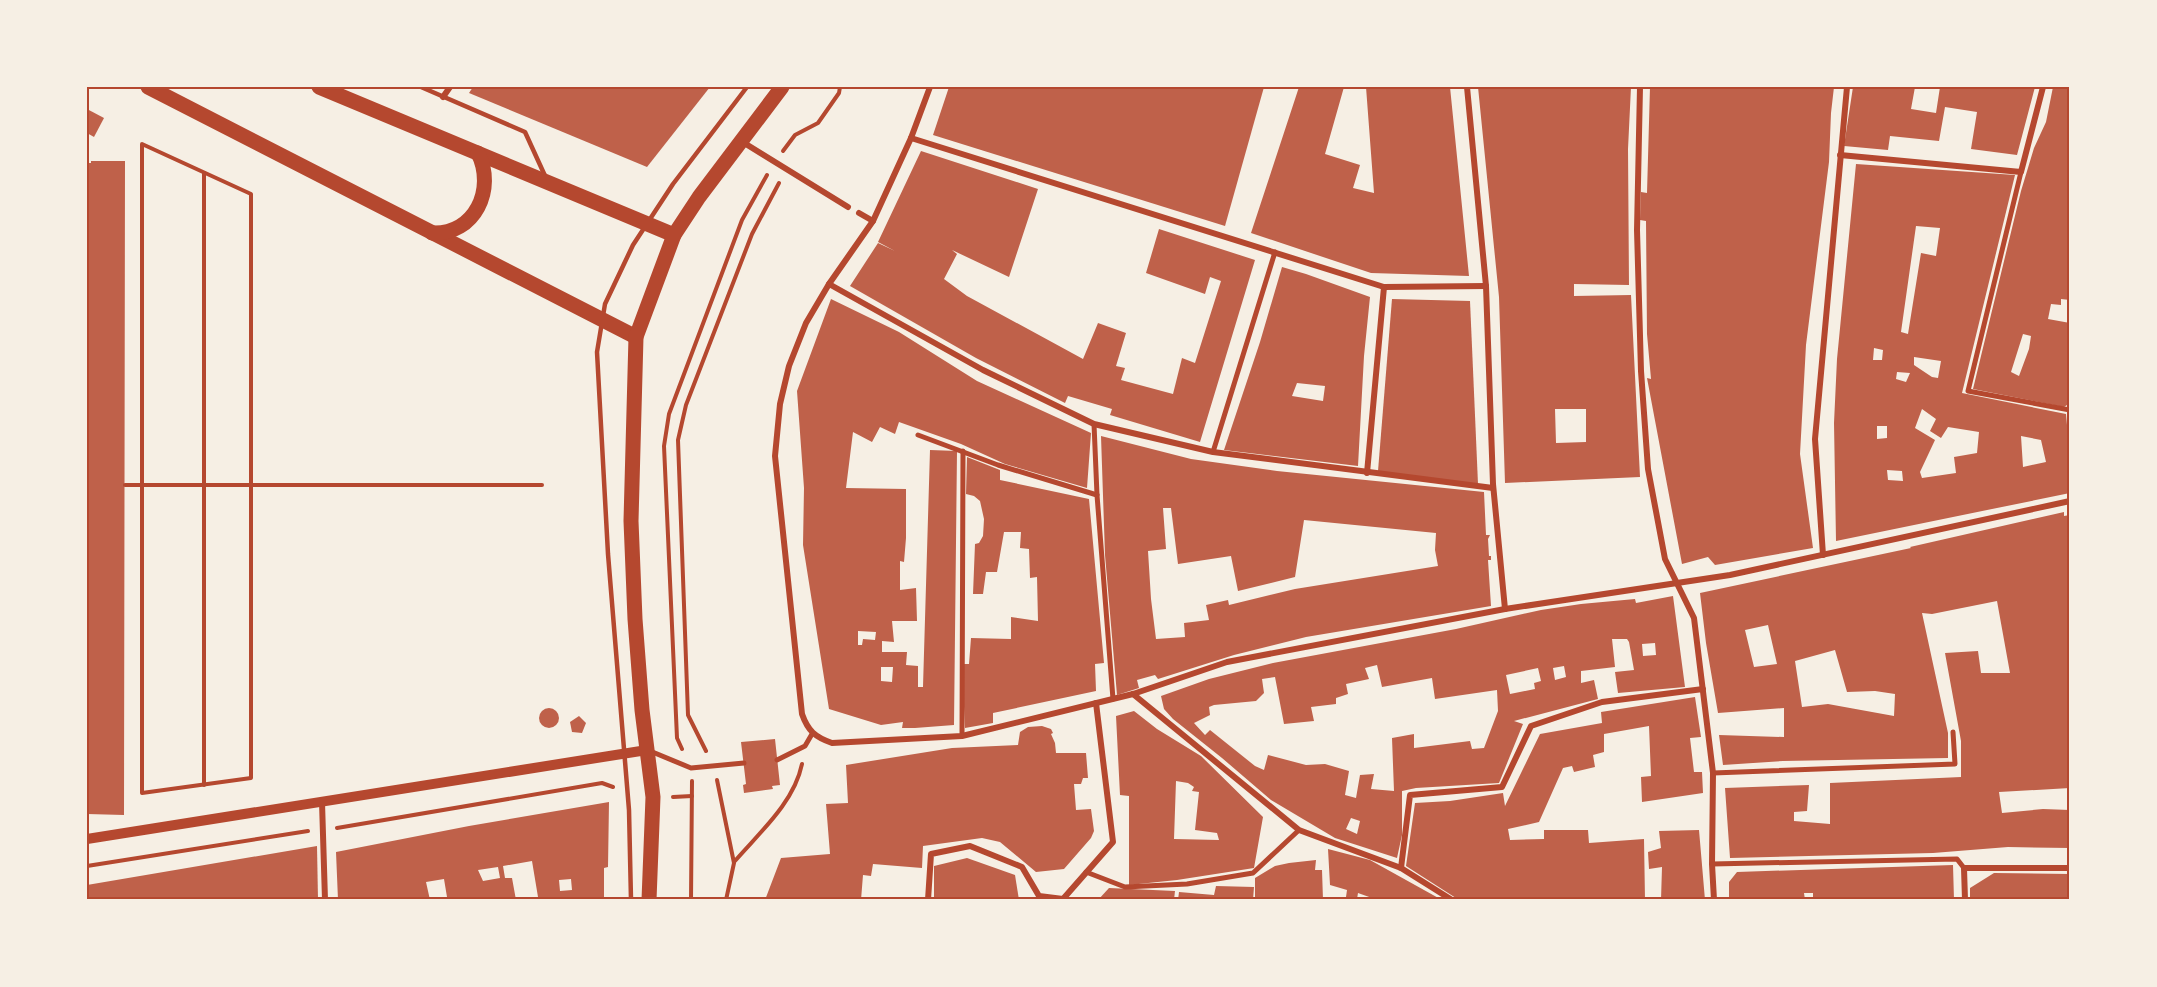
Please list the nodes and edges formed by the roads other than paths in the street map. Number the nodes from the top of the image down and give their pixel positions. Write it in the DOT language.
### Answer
graph roads {
  1 [pos="148,87"];
  2 [pos="319,87"];
  3 [pos="421,87"];
  4 [pos="450,87"];
  5 [pos="747,87"];
  6 [pos="782,87"];
  7 [pos="930,87"];
  8 [pos="1467,87"];
  9 [pos="1640,87"];
  10 [pos="1847,87"];
  11 [pos="2043,87"];
  12 [pos="443,97"];
  13 [pos="911,138"];
  14 [pos="741,141"];
  15 [pos="478,153"];
  16 [pos="1840,155"];
  17 [pos="2021,172"];
  18 [pos="549,183"];
  19 [pos="848,207"];
  20 [pos="860,213"];
  21 [pos="873,221"];
  22 [pos="647,224"];
  23 [pos="432,233"];
  24 [pos="674,235"];
  25 [pos="1275,252"];
  26 [pos="829,284"];
  27 [pos="1486,286"];
  28 [pos="1384,287"];
  29 [pos="603,320"];
  30 [pos="636,337"];
  31 [pos="2070,410"];
  32 [pos="1094,424"];
  33 [pos="918,435"];
  34 [pos="963,451"];
  35 [pos="1213,452"];
  36 [pos="1366,473"];
  37 [pos="1493,485"];
  38 [pos="1096,495"];
  39 [pos="2070,501"];
  40 [pos="1823,555"];
  41 [pos="1677,583"];
  42 [pos="1505,609"];
  43 [pos="1703,688"];
  44 [pos="1133,694"];
  45 [pos="1113,699"];
  46 [pos="1096,703"];
  47 [pos="1953,732"];
  48 [pos="812,734"];
  49 [pos="962,736"];
  50 [pos="647,750"];
  51 [pos="624,753"];
  52 [pos="777,760"];
  53 [pos="744,764"];
  54 [pos="1713,773"];
  55 [pos="322,802"];
  56 [pos="1299,830"];
  57 [pos="87,839"];
  58 [pos="1712,864"];
  59 [pos="1401,868"];
  60 [pos="1964,868"];
  61 [pos="2070,868"];
  62 [pos="1086,873"];
  63 [pos="1063,899"];
  64 [pos="325,900"];
  65 [pos="631,900"];
  66 [pos="649,900"];
  67 [pos="928,900"];
  68 [pos="1452,900"];
  69 [pos="1714,900"];
  70 [pos="1965,900"];
  1 -- 23 [label="main road"];
  2 -- 15 [label="main road"];
  3 -- 12 [label="lane"];
  4 -- 12 [label="street"];
  5 -- 22 [label="lane"];
  6 -- 14 [label="main road"];
  7 -- 13 [label="street"];
  8 -- 27 [label="street"];
  9 -- 41 [label="street"];
  10 -- 16 [label="street"];
  11 -- 17 [label="street"];
  12 -- 18 [label="lane"];
  13 -- 21 [label="street"];
  13 -- 25 [label="street"];
  14 -- 19 [label="street"];
  14 -- 24 [label="main road"];
  15 -- 18 [label="main road"];
  15 -- 23 [label="main road"];
  16 -- 17 [label="street"];
  16 -- 40 [label="street"];
  17 -- 31 [label="street"];
  18 -- 22 [label="main road"];
  20 -- 21 [label="street"];
  21 -- 26 [label="street"];
  22 -- 24 [label="main road"];
  22 -- 29 [label="lane"];
  23 -- 29 [label="main road"];
  24 -- 30 [label="main road"];
  25 -- 28 [label="street"];
  25 -- 35 [label="street"];
  26 -- 32 [label="street"];
  26 -- 48 [label="street"];
  27 -- 28 [label="street"];
  27 -- 37 [label="street"];
  28 -- 36 [label="street"];
  29 -- 30 [label="main road"];
  29 -- 51 [label="lane"];
  30 -- 50 [label="main road"];
  32 -- 35 [label="street"];
  32 -- 38 [label="street"];
  33 -- 34 [label="street"];
  34 -- 38 [label="street"];
  34 -- 49 [label="street"];
  35 -- 36 [label="street"];
  36 -- 37 [label="street"];
  37 -- 42 [label="street"];
  38 -- 45 [label="street"];
  39 -- 40 [label="street"];
  40 -- 41 [label="street"];
  41 -- 42 [label="street"];
  41 -- 43 [label="street"];
  42 -- 44 [label="street"];
  43 -- 54 [label="street"];
  43 -- 59 [label="street"];
  44 -- 45 [label="street"];
  44 -- 56 [label="street"];
  45 -- 46 [label="street"];
  46 -- 49 [label="street"];
  46 -- 62 [label="street"];
  47 -- 54 [label="street"];
  48 -- 49 [label="street"];
  48 -- 52 [label="street"];
  50 -- 51 [label="street"];
  50 -- 53 [label="street"];
  50 -- 66 [label="main road"];
  51 -- 55 [label="street"];
  51 -- 65 [label="lane"];
  54 -- 58 [label="street"];
  55 -- 57 [label="street"];
  55 -- 64 [label="street"];
  56 -- 59 [label="street"];
  56 -- 62 [label="street"];
  58 -- 60 [label="street"];
  58 -- 69 [label="street"];
  59 -- 68 [label="street"];
  60 -- 61 [label="street"];
  60 -- 70 [label="street"];
  62 -- 63 [label="street"];
  63 -- 67 [label="street"];
}
